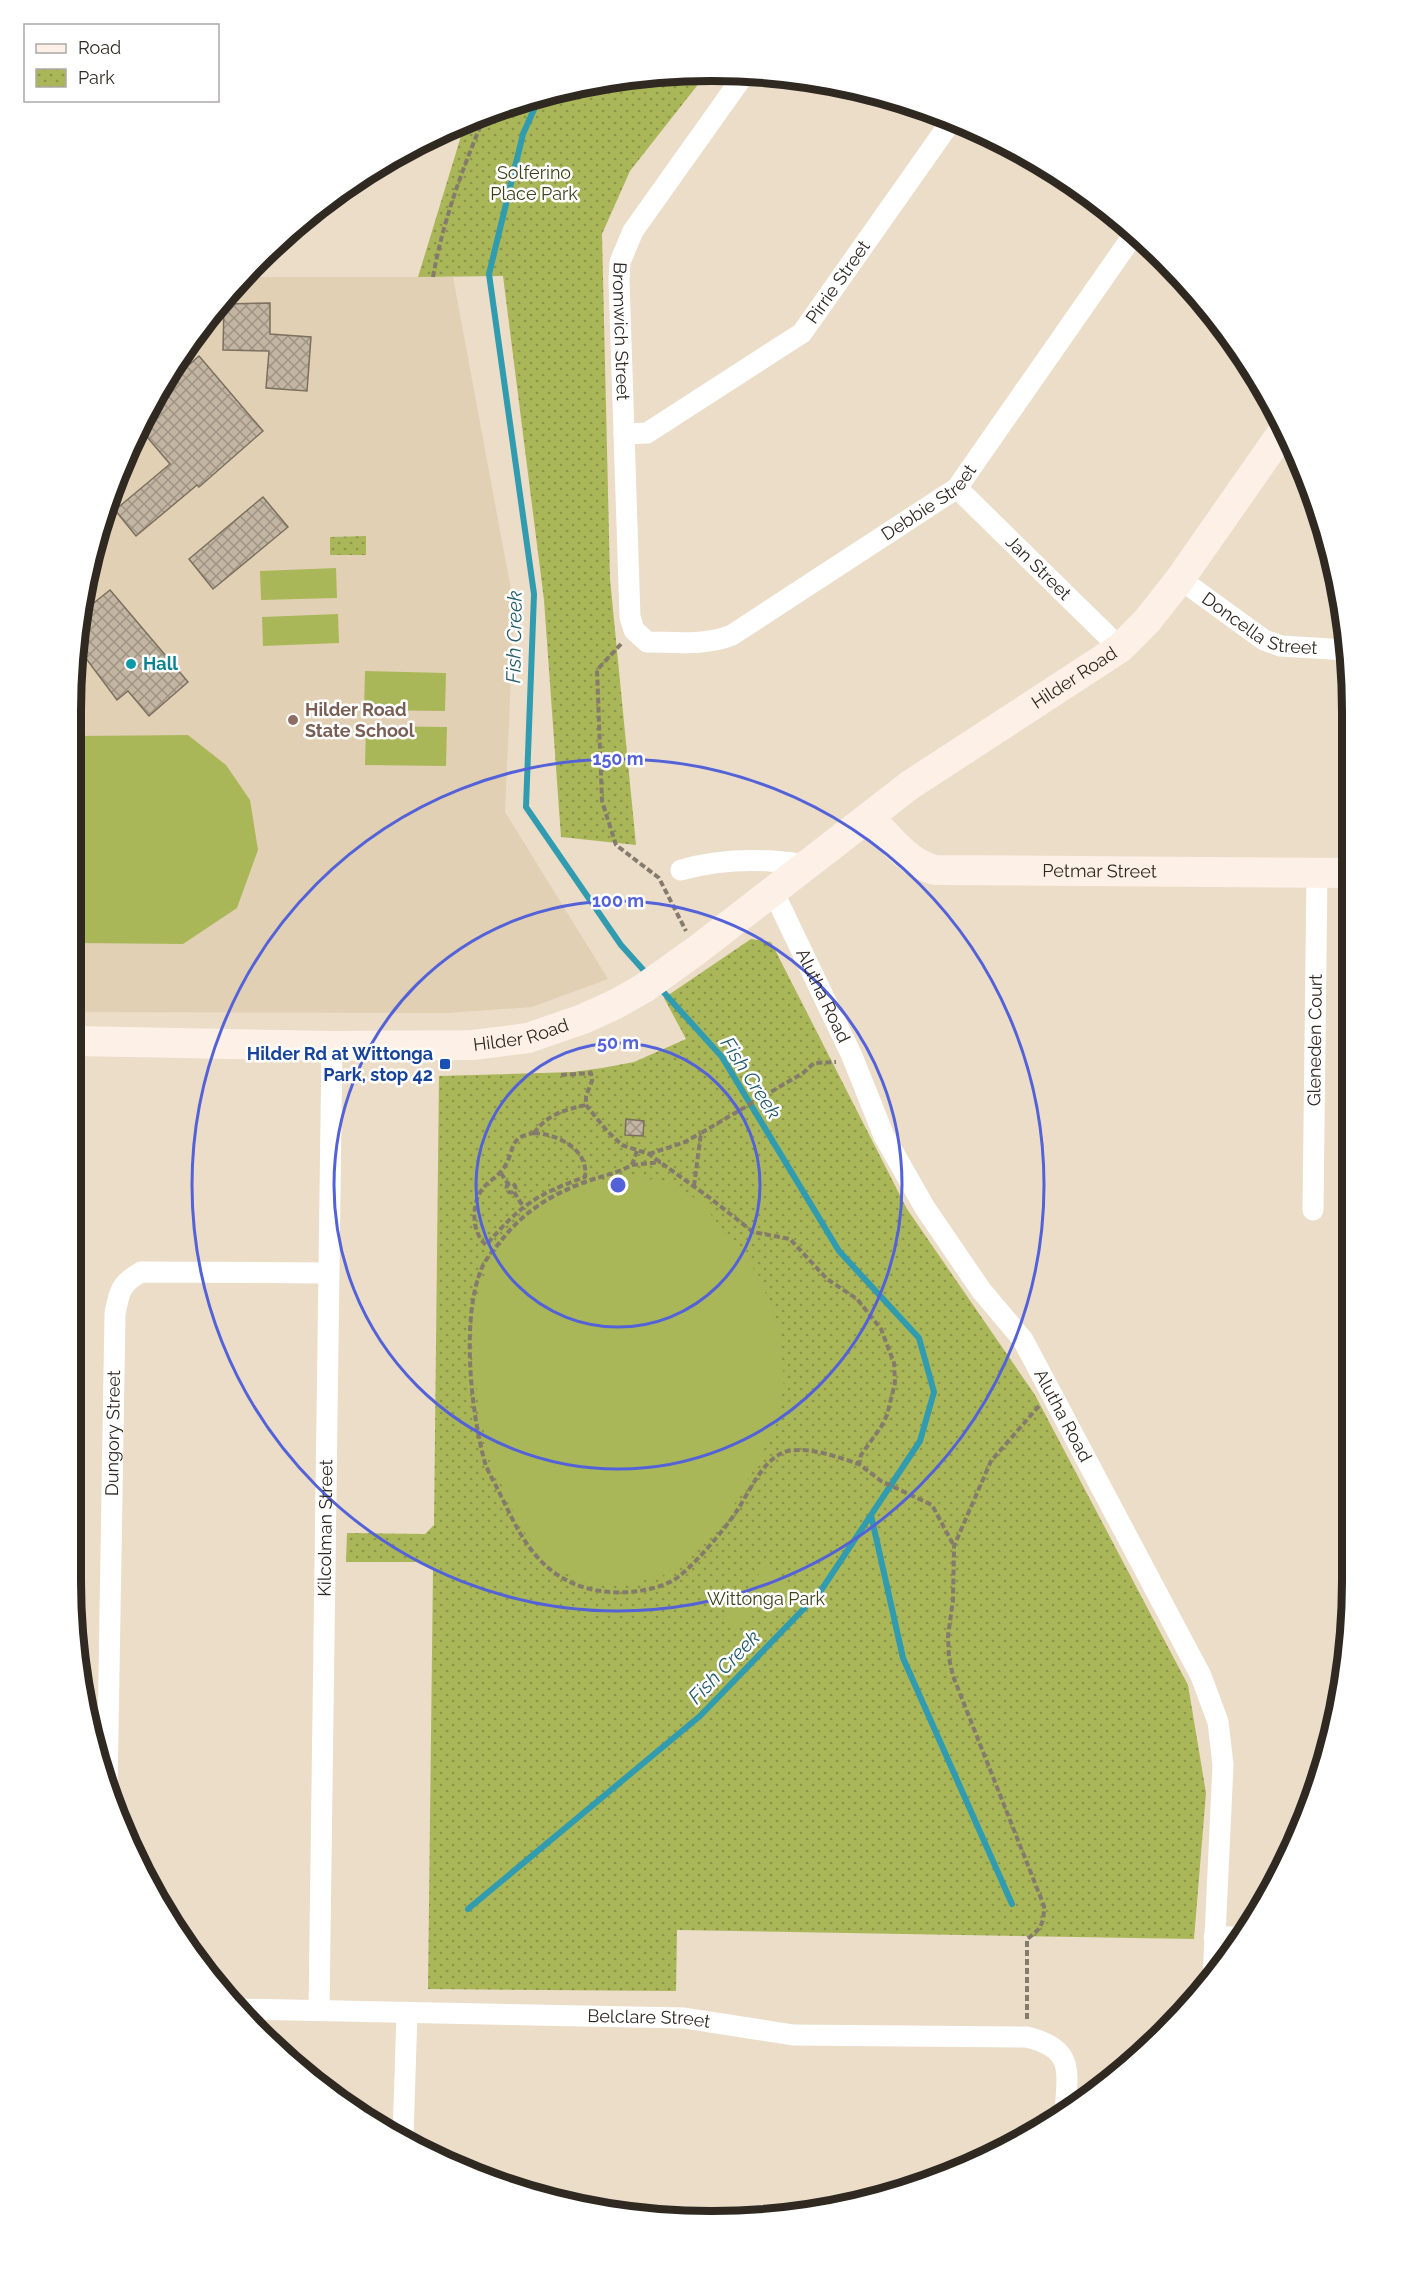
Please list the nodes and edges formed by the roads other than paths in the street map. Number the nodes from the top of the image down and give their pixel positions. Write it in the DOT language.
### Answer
graph roads {
  1 [pos="739,82"];
  2 [pos="947,127"];
  3 [pos="1130,240"];
  4 [pos="624,434"];
  5 [pos="1279,437"];
  6 [pos="957,488"];
  7 [pos="1180,579"];
  8 [pos="634,630"];
  9 [pos="1119,648"];
  10 [pos="1339,650"];
  11 [pos="870,818"];
  12 [pos="806,865"];
  13 [pos="681,870"];
  14 [pos="1317,872"];
  15 [pos="1342,873"];
  16 [pos="773,891"];
  17 [pos="81,1041"];
  18 [pos="332,1046"];
  19 [pos="1313,1210"];
  20 [pos="328,1273"];
  21 [pos="108,1762"];
  22 [pos="1214,1937"];
  23 [pos="1232,1937"];
  24 [pos="1213,1962"];
  25 [pos="250,2009"];
  26 [pos="319,2010"];
  27 [pos="407,2013"];
  28 [pos="1065,2103"];
  29 [pos="403,2131"];
  1 -- 4 [label="street, Bromwich Street"];
  2 -- 4 [label="street, Pirrie Street"];
  3 -- 6 [label="street, Debbie Street"];
  4 -- 8 [label="street, Bromwich Street"];
  5 -- 7 [label="street, Hilder Road"];
  6 -- 8 [label="street, Debbie Street"];
  6 -- 9 [label="street, Jan Street"];
  7 -- 9 [label="street, Hilder Road"];
  7 -- 10 [label="street, Doncella Street"];
  9 -- 11 [label="street, Hilder Road"];
  11 -- 12 [label="street, Hilder Road"];
  11 -- 14 [label="street, Petmar Street"];
  12 -- 13 [label="street"];
  12 -- 16 [label="street, Hilder Road"];
  14 -- 15 [label="street, Petmar Street"];
  14 -- 19 [label="street, Gleneden Court"];
  16 -- 18 [label="street, Hilder Road"];
  16 -- 22 [label="street, Alutha Road"];
  17 -- 18 [label="street, Hilder Road"];
  18 -- 20 [label="street, Kilcolman Street"];
  20 -- 21 [label="street, Dungory Street"];
  20 -- 26 [label="street, Kilcolman Street"];
  22 -- 23 [label="street"];
  22 -- 24 [label="street, Alutha Road"];
  25 -- 26 [label="street, Belclare Street"];
  26 -- 27 [label="street, Belclare Street"];
  27 -- 28 [label="street, Belclare Street"];
  27 -- 29 [label="street"];
}
